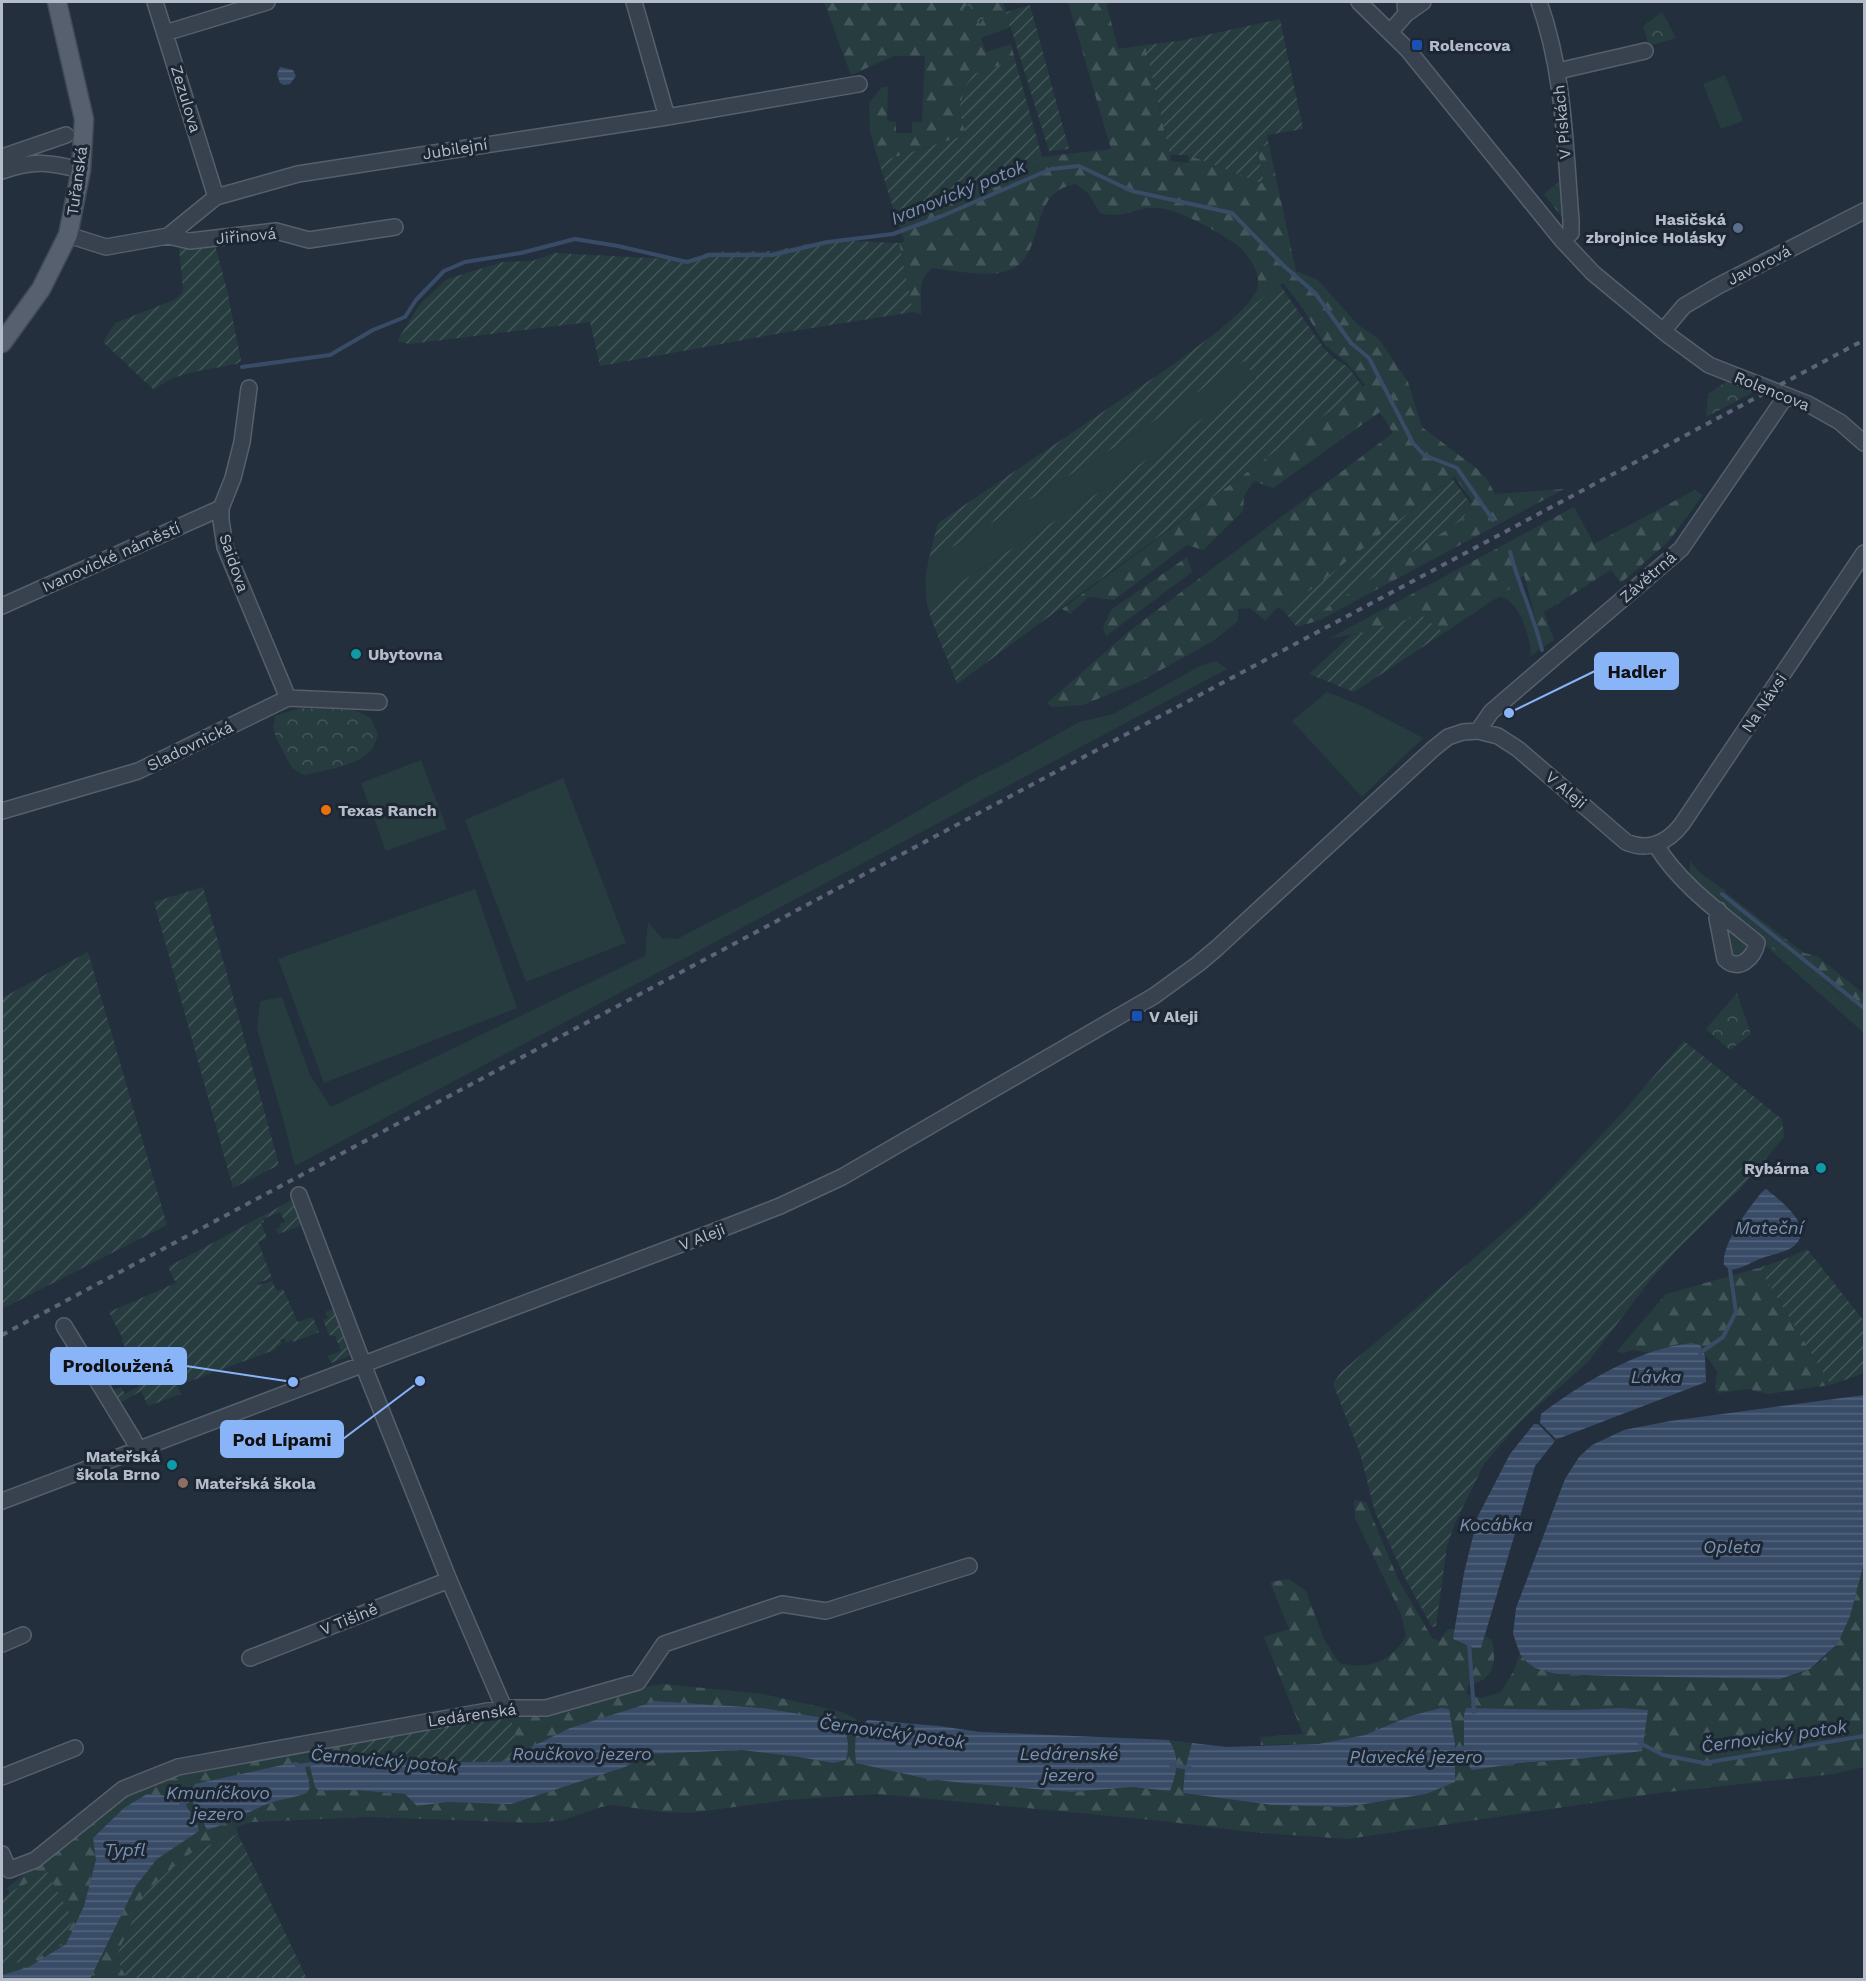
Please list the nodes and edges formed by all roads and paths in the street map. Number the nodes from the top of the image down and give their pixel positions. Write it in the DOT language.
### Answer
graph roads {
  1 [pos="57,2"];
  2 [pos="155,2"];
  3 [pos="267,2"];
  4 [pos="634,2"];
  5 [pos="1359,2"];
  6 [pos="1423,2"];
  7 [pos="1539,2"];
  8 [pos="1405,8"];
  9 [pos="1391,32"];
  10 [pos="165,33"];
  11 [pos="1645,51"];
  12 [pos="1558,71"];
  13 [pos="859,84"];
  14 [pos="667,117"];
  15 [pos="66,135"];
  16 [pos="2,157"];
  17 [pos="81,170"];
  18 [pos="2,171"];
  19 [pos="216,197"];
  20 [pos="1864,211"];
  21 [pos="395,227"];
  22 [pos="68,235"];
  23 [pos="168,236"];
  24 [pos="1562,240"];
  25 [pos="1663,331"];
  26 [pos="2,343"];
  27 [pos="249,388"];
  28 [pos="1786,396"];
  29 [pos="1864,443"];
  30 [pos="221,508"];
  31 [pos="1864,553"];
  32 [pos="2,606"];
  33 [pos="288,698"];
  34 [pos="379,702"];
  35 [pos="1478,731"];
  36 [pos="2,811"];
  37 [pos="1656,845"];
  38 [pos="1718,910"];
  39 [pos="299,1195"];
  40 [pos="64,1326"];
  41 [pos="363,1365"];
  42 [pos="138,1450"];
  43 [pos="2,1501"];
  44 [pos="969,1566"];
  45 [pos="448,1580"];
  46 [pos="23,1635"];
  47 [pos="2,1644"];
  48 [pos="250,1658"];
  49 [pos="504,1708"];
  50 [pos="75,1748"];
  51 [pos="2,1778"];
  52 [pos="2,1854"];
  1 -- 17 [label="main road, Tuřanská"];
  2 -- 10 [label="street, Zezulova"];
  3 -- 10 [label="street"];
  4 -- 14 [label="street"];
  5 -- 9 [label="street, Rolencova"];
  6 -- 8 [label="street"];
  7 -- 12 [label="street, V Pískách"];
  8 -- 9 [label="street"];
  9 -- 24 [label="street, Rolencova"];
  10 -- 19 [label="street, Zezulova"];
  11 -- 12 [label="street"];
  12 -- 24 [label="street, V Pískách"];
  13 -- 14 [label="street, Jubilejní"];
  14 -- 19 [label="street, Jubilejní"];
  15 -- 16 [label="street"];
  17 -- 18 [label="street"];
  17 -- 22 [label="main road, Tuřanská"];
  19 -- 23 [label="street, Jubilejní"];
  20 -- 25 [label="street, Javorová"];
  21 -- 23 [label="street, Jiřinová"];
  22 -- 23 [label="street, Jubilejní"];
  22 -- 26 [label="main road, Tuřanská"];
  24 -- 25 [label="street, Rolencova"];
  25 -- 28 [label="street, Rolencova"];
  27 -- 30 [label="street, Saidova"];
  28 -- 29 [label="street, Rolencova"];
  28 -- 35 [label="street, Závětrná"];
  30 -- 32 [label="street, Ivanovické náměstí"];
  30 -- 33 [label="street, Saidova"];
  31 -- 37 [label="street, Na Návsi"];
  33 -- 34 [label="street, Sladovnická"];
  33 -- 36 [label="street, Sladovnická"];
  35 -- 37 [label="street, V Aleji"];
  35 -- 41 [label="street, V Aleji"];
  37 -- 38 [label="street"];
  39 -- 41 [label="street"];
  40 -- 42 [label="street"];
  41 -- 42 [label="street, V Aleji"];
  41 -- 45 [label="street"];
  42 -- 43 [label="street, V Aleji"];
  44 -- 49 [label="street, Ledárenská"];
  45 -- 48 [label="street, V Tišině"];
  45 -- 49 [label="street"];
  46 -- 47 [label="street"];
  49 -- 52 [label="street, Ledárenská"];
  50 -- 51 [label="street"];
}
